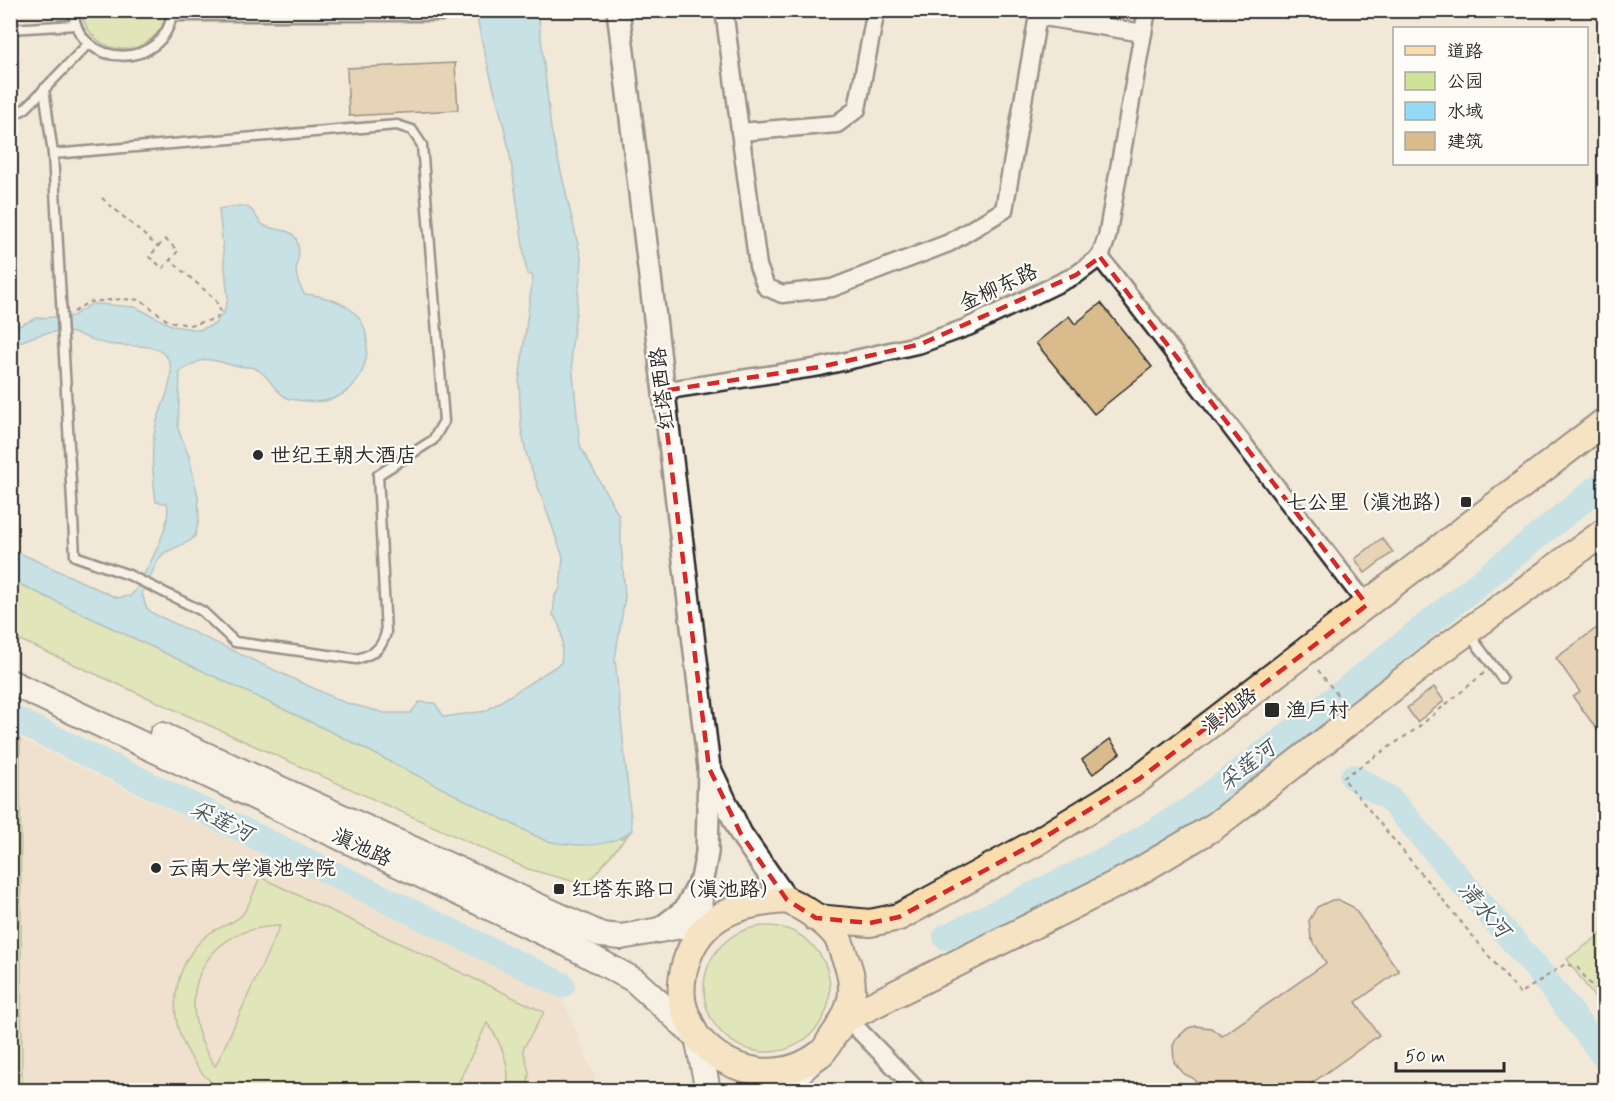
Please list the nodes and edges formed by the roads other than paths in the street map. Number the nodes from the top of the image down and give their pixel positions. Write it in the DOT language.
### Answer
graph roads {
  1 [pos="73,10"];
  2 [pos="458,10"];
  3 [pos="618,10"];
  4 [pos="724,10"];
  5 [pos="876,10"];
  6 [pos="1147,10"];
  7 [pos="172,13"];
  8 [pos="1039,13"];
  9 [pos="76,25"];
  10 [pos="10,29"];
  11 [pos="1143,33"];
  12 [pos="87,45"];
  13 [pos="44,89"];
  14 [pos="10,117"];
  15 [pos="740,132"];
  16 [pos="53,154"];
  17 [pos="1100,257"];
  18 [pos="662,391"];
  19 [pos="1605,422"];
  20 [pos="1605,532"];
  21 [pos="1367,605"];
  22 [pos="1467,632"];
  23 [pos="10,664"];
  24 [pos="1502,678"];
  25 [pos="10,682"];
  26 [pos="709,768"];
  27 [pos="702,879"];
  28 [pos="787,900"];
  29 [pos="816,918"];
  30 [pos="704,926"];
  31 [pos="657,931"];
  32 [pos="847,1018"];
  33 [pos="697,1037"];
  34 [pos="821,1053"];
  35 [pos="708,1090"];
  36 [pos="780,1090"];
  37 [pos="917,1090"];
  1 -- 9 [label="lane"];
  2 -- 7 [label="lane"];
  3 -- 18 [label="street, 红塔西路"];
  4 -- 15 [label="street"];
  5 -- 15 [label="street"];
  6 -- 11 [label="street"];
  7 -- 12 [label="lane"];
  8 -- 11 [label="street"];
  8 -- 15 [label="street"];
  9 -- 10 [label="lane"];
  9 -- 12 [label="lane"];
  11 -- 17 [label="street"];
  12 -- 13 [label="lane"];
  13 -- 14 [label="lane"];
  13 -- 16 [label="lane"];
  16 -- 16 [label="lane"];
  17 -- 18 [label="street, 金柳东路"];
  17 -- 21 [label="street"];
  18 -- 26 [label="street, 红塔西路"];
  19 -- 21 [label="main road, 滇池路"];
  20 -- 22 [label="main road"];
  21 -- 29 [label="main road, 滇池路"];
  22 -- 24 [label="lane"];
  22 -- 32 [label="main road"];
  23 -- 31 [label="main road, 滇池路"];
  25 -- 33 [label="main road, 滇池路"];
  26 -- 27 [label="street"];
  26 -- 28 [label="street"];
  27 -- 30 [label="street"];
  27 -- 31 [label="street"];
  28 -- 29 [label="main road"];
  28 -- 30 [label="main road"];
  29 -- 32 [label="main road"];
  30 -- 31 [label="main road, 滇池路"];
  30 -- 33 [label="main road"];
  32 -- 34 [label="main road"];
  32 -- 37 [label="street"];
  33 -- 34 [label="main road"];
  33 -- 35 [label="main road"];
  34 -- 36 [label="main road"];
}
